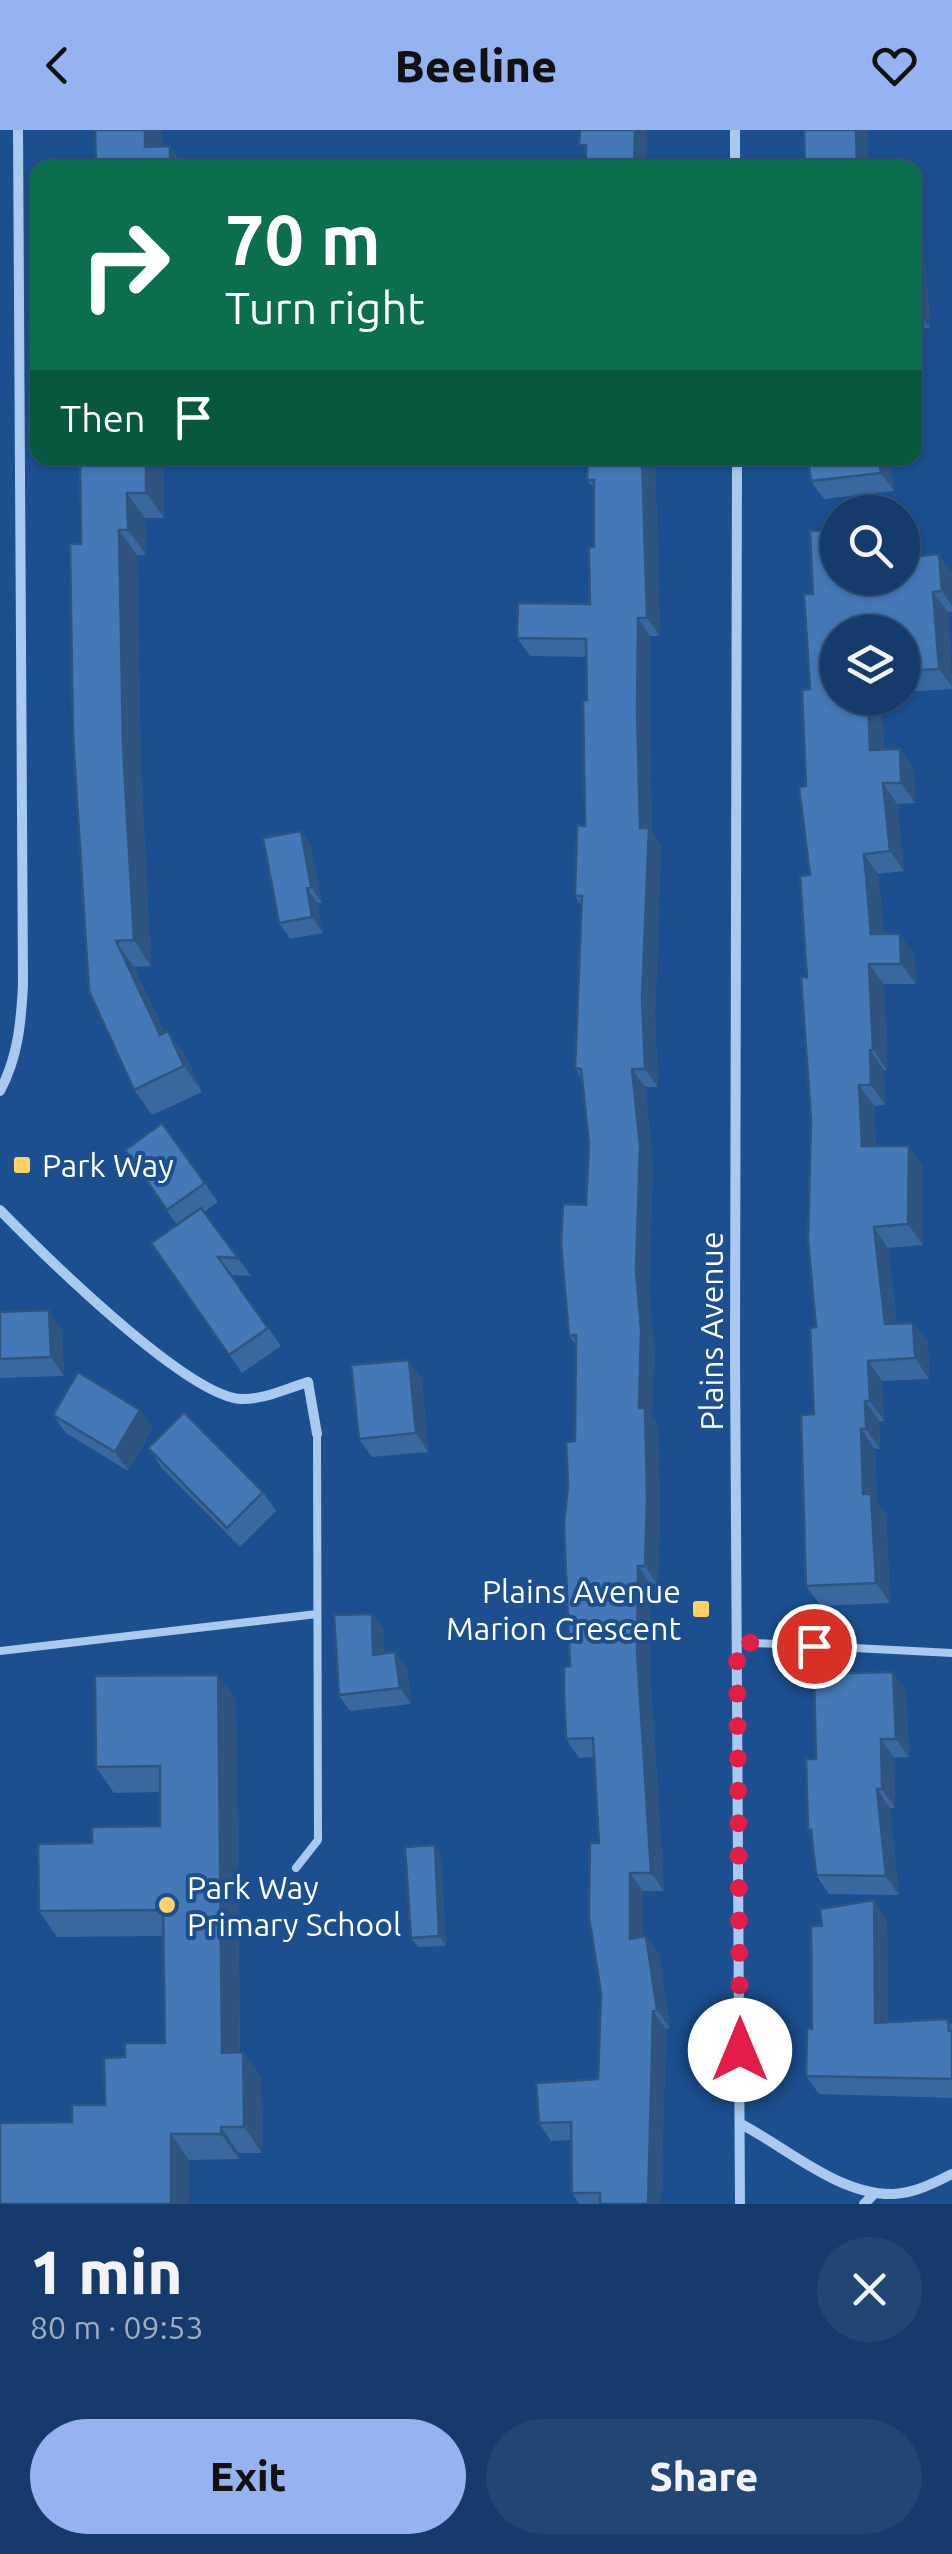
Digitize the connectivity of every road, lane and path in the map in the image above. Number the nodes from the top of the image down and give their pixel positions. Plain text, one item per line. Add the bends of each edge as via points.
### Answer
1 (18, 130) edge
2 (735, 130) edge
3 (735, 160) edge
4 (736, 465) edge
5 (0, 1091) edge
6 (0, 1210) edge
7 (317, 1434) joint
8 (317, 1614) junction
9 (737, 1642) junction
10 (0, 1651) edge
11 (952, 1653) edge
12 (296, 1868) dead end
13 (741, 2124) junction
14 (952, 2174) edge
15 (875, 2194) junction
16 (740, 2204) edge
17 (864, 2204) edge

1 - 5 street via 22,985 14,1058
2 - 3 street
4 - 9 street, Plains Avenue
6 - 7 street via 134,1334 220,1396 244,1399 308,1382
7 - 8 lane
8 - 10 lane
8 - 12 lane via 318,1840
9 - 11 lane
9 - 13 street, Plains Avenue
13 - 15 street
13 - 16 street, Plains Avenue
14 - 15 street via 907,2193
15 - 17 street

